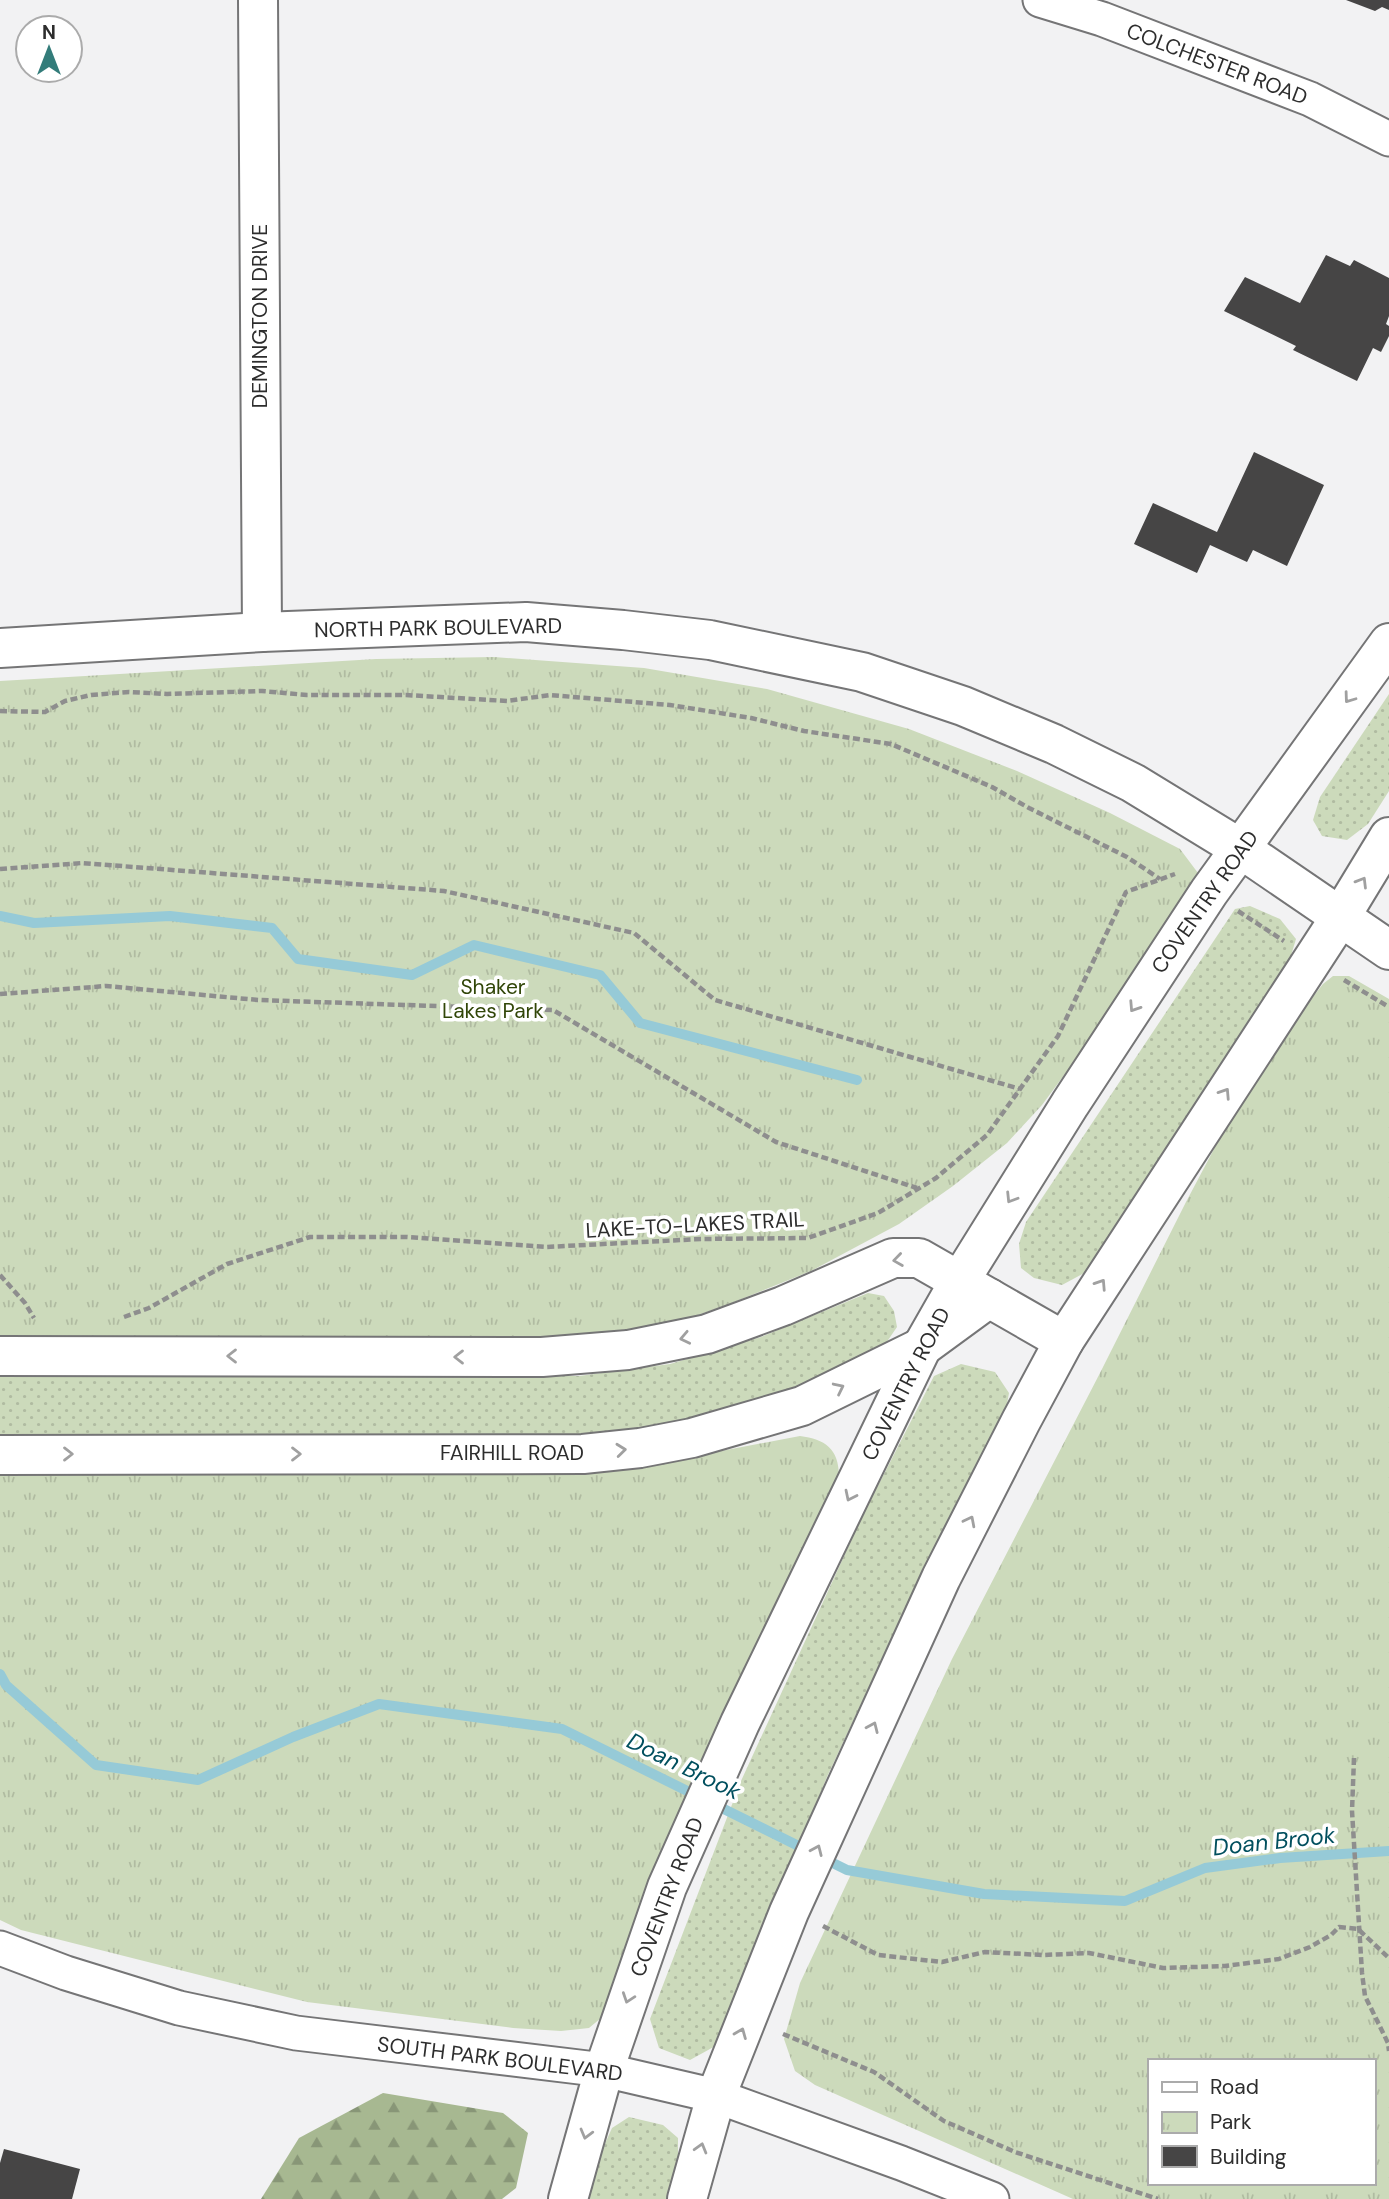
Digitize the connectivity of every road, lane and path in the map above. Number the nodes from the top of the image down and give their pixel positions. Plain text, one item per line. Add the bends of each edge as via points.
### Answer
1 (258, 0) edge
2 (1040, 0) edge
3 (1389, 139) edge
4 (262, 632) junction
5 (1389, 643) edge
6 (0, 648) edge
7 (0, 711) edge
8 (1389, 837) edge
9 (1241, 849) junction
10 (0, 869) edge
11 (1160, 879) junction
12 (1209, 892) junction
13 (1341, 916) junction
14 (1389, 950) edge
15 (1322, 966) junction
16 (0, 994) edge
17 (1389, 1007) edge
18 (1020, 1089) junction
19 (918, 1188) junction
20 (0, 1275) edge
21 (974, 1290) junction
22 (123, 1318) dead end
23 (37, 1323) dead end
24 (1064, 1341) junction
25 (922, 1347) junction
26 (0, 1356) edge
27 (0, 1455) edge
28 (1354, 1758) dead end
29 (806, 1919) junction
30 (1359, 1929) junction
31 (0, 1948) edge
32 (1389, 1958) edge
33 (783, 2034) dead end
34 (1389, 2051) edge
35 (604, 2070) junction
36 (716, 2096) junction
37 (568, 2199) edge
38 (687, 2199) edge
39 (992, 2199) edge
40 (1158, 2199) edge

1 - 4 street, DEMINGTON DRIVE
2 - 3 street, COLCHESTER ROAD via 1102,19 1310,99
4 - 6 street, NORTH PARK BOULEVARD
4 - 9 street, NORTH PARK BOULEVARD via 526,622 710,640 862,672 963,706 1054,744 1133,783
5 -> 9 street, COVENTRY ROAD
7 - 11 path via 45,712 65,701 129,692 262,691 507,701 550,695 670,705 891,744 992,787
13 -> 8 street
9 - 12 street, COVENTRY ROAD
9 - 13 street, NORTH PARK BOULEVARD
10 - 18 path via 82,863 444,891 634,933 715,1000
11 - 12 path, LAKE-TO-LAKES TRAIL via 1178,872
11 - 18 path, LAKE-TO-LAKES TRAIL via 1126,892 1058,1036
12 - 15 path, LAKE-TO-LAKES TRAIL
12 -> 21 street, COVENTRY ROAD via 1070,1104
13 - 14 street, NORTH PARK BOULEVARD
13 - 15 street
15 - 17 path, LAKE-TO-LAKES TRAIL
24 -> 15 street
16 - 19 path via 106,986 258,1000 553,1010 776,1142
18 - 19 path, LAKE-TO-LAKES TRAIL via 988,1135
19 - 22 path, LAKE-TO-LAKES TRAIL via 878,1213 808,1238 546,1247 407,1237 310,1237 227,1264
20 - 23 path
21 - 24 street
21 - 25 street, COVENTRY ROAD
21 -> 26 street via 919,1258 894,1258 707,1334 628,1350 541,1357
29 -> 24 street via 845,1789 941,1578
27 -> 25 street, FAIRHILL ROAD via 583,1454 640,1448 802,1406
25 -> 35 street, COVENTRY ROAD via 740,1723 667,1887
28 - 30 path via 1352,1811
29 - 30 path via 877,1955 942,1962 985,1952 1089,1953 1163,1968 1279,1959 1310,1947 1339,1927
36 -> 29 street
30 - 32 path
30 - 34 path via 1365,1996
31 - 35 street, SOUTH PARK BOULEVARD via 168,2004 296,2033
33 - 40 path via 874,2073 944,2121 1015,2152
35 - 36 street, SOUTH PARK BOULEVARD
35 -> 37 street, COVENTRY ROAD
38 -> 36 street
36 - 39 street, SOUTH PARK BOULEVARD

